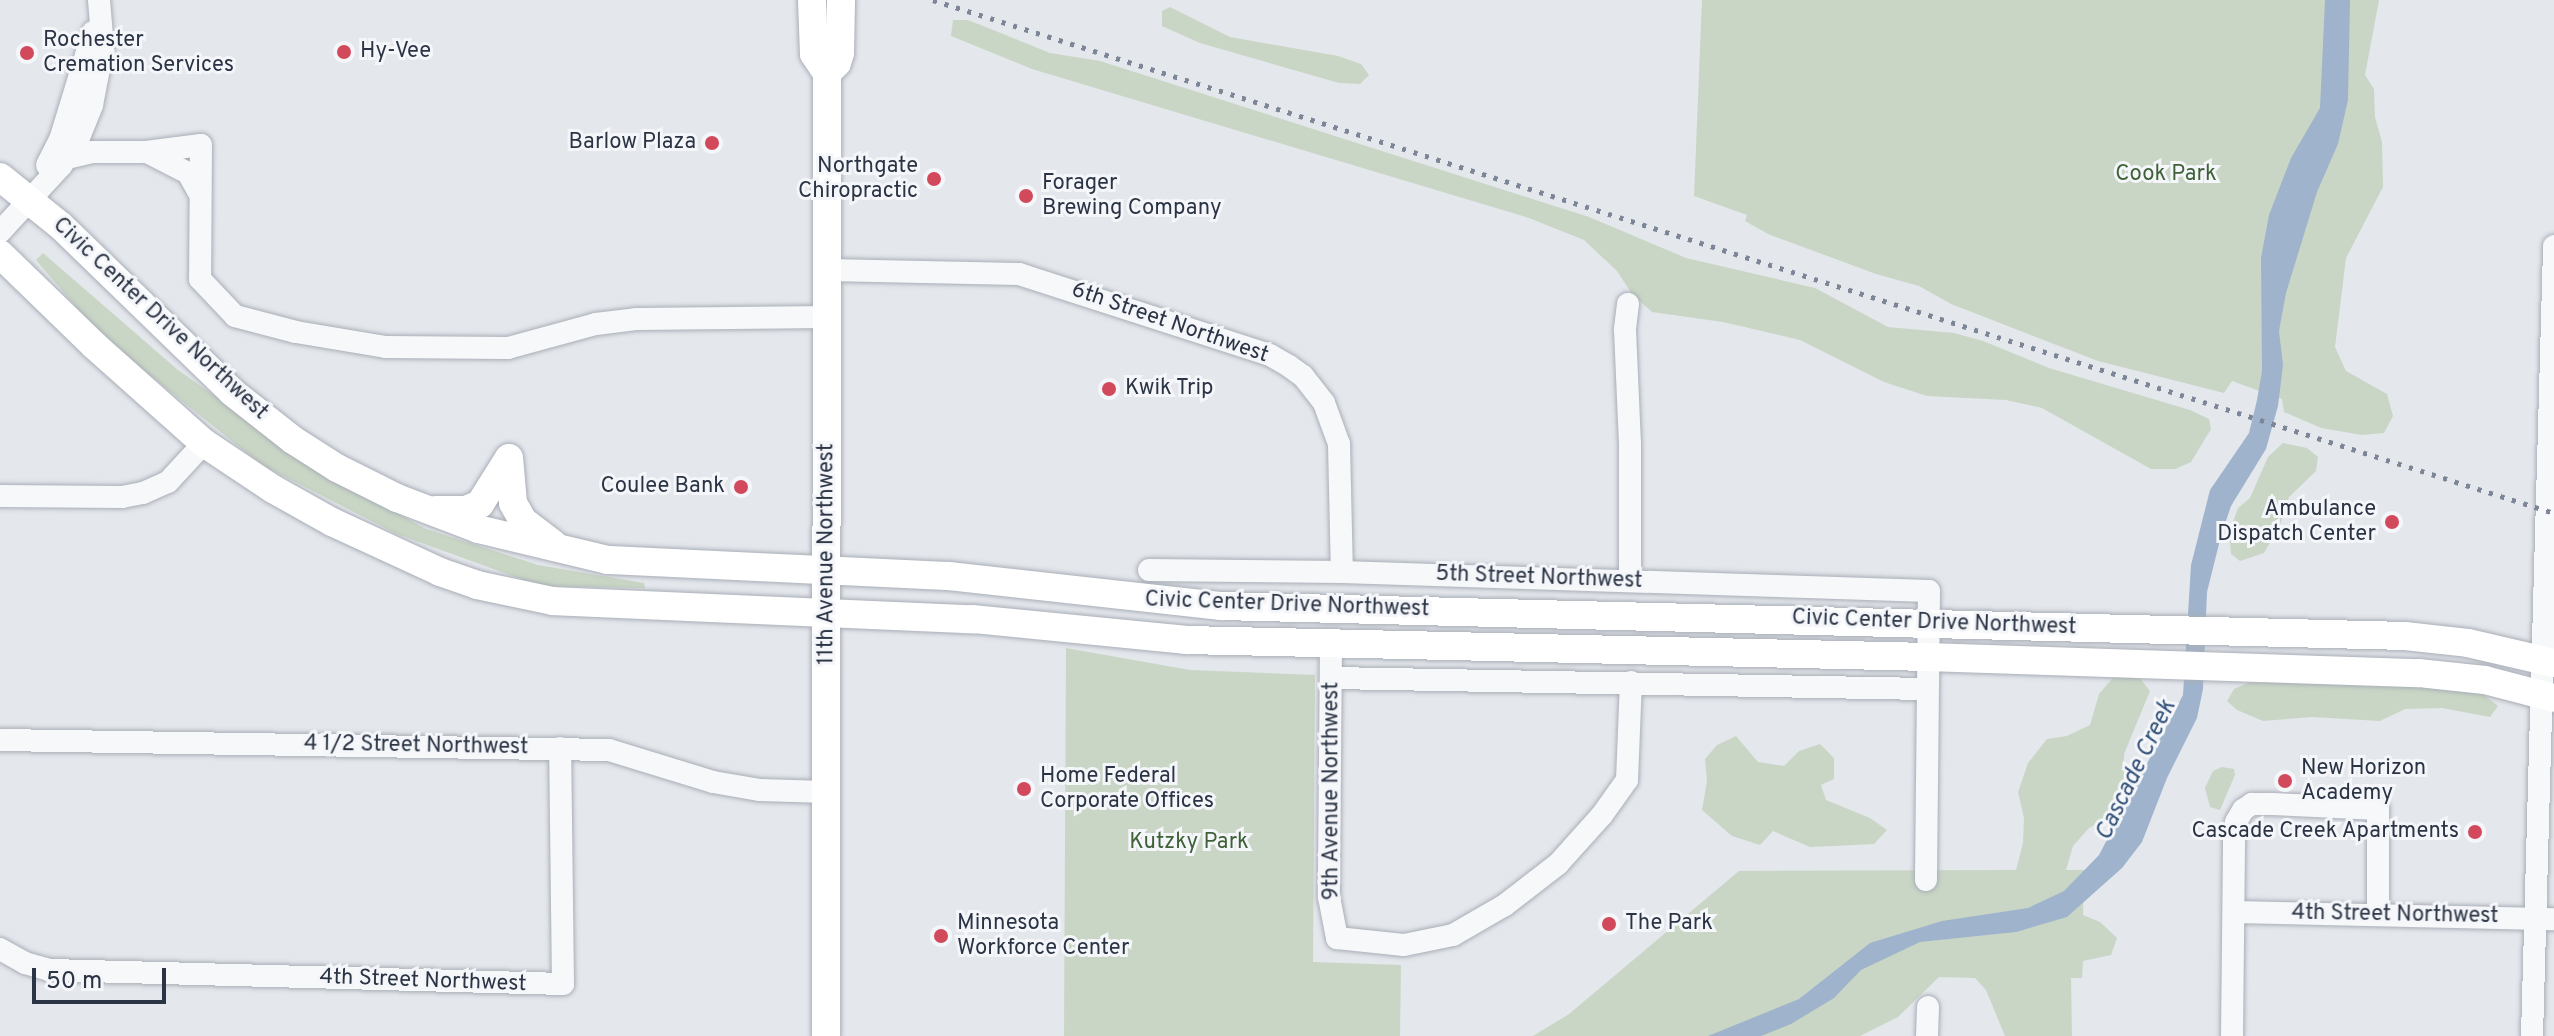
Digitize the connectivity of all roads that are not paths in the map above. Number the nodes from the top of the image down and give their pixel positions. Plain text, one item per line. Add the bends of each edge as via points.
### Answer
1 (812, 0) edge
2 (841, 0) edge
3 (99, 7) edge
4 (827, 73) junction
5 (146, 152) junction
6 (67, 158) junction
7 (0, 177) edge
8 (198, 191) junction
9 (29, 198) junction
10 (0, 232) edge
11 (2554, 246) edge
12 (0, 254) edge
13 (827, 270) junction
14 (1628, 304) dead end
15 (827, 317) junction
16 (204, 443) junction
17 (0, 496) edge
18 (430, 511) junction
19 (563, 551) junction
20 (827, 570) junction
21 (1149, 570) dead end
22 (1342, 572) junction
23 (1630, 580) junction
24 (828, 610) junction
25 (1928, 623) junction
26 (1331, 644) junction
27 (1927, 657) junction
28 (2547, 661) edge
29 (1332, 678) junction
30 (1631, 682) junction
31 (1927, 689) junction
32 (2547, 696) edge
33 (0, 740) edge
34 (560, 748) junction
35 (826, 792) junction
36 (1926, 880) dead end
37 (2235, 912) junction
38 (2378, 914) junction
39 (2544, 919) edge
40 (0, 949) edge
41 (1928, 1007) dead end
42 (826, 1036) edge
43 (1927, 1036) edge
44 (2232, 1036) edge
45 (2532, 1036) edge

1 - 4 main road, 11th Avenue Northwest via 814,54
2 - 4 main road, 11th Avenue Northwest via 840,53
3 - 6 street via 103,48 92,105
3 - 9 street via 60,140
4 - 13 main road, 11th Avenue Northwest
5 - 6 street via 92,152
5 - 8 street via 188,173
5 - 8 street via 201,145
6 - 9 street
7 - 9 main road, Civic Center Drive Northwest
8 - 15 street via 200,279 235,316 352,342 508,348 636,319
9 - 10 street
9 - 18 main road, Civic Center Drive Northwest via 232,392 293,440 366,483
11 - 28 street
12 - 16 main road, Civic Center Drive Northwest
13 - 15 main road, 11th Avenue Northwest
13 - 22 street, 6th Street Northwest via 1019,274 1226,340 1289,366 1324,403 1339,444
14 - 23 street
15 - 20 main road, 11th Avenue Northwest
16 - 17 street via 168,482 143,493
16 - 24 main road, Civic Center Drive Northwest via 332,522 477,585 595,604
18 - 19 main road, Civic Center Drive Northwest
18 - 19 main road via 466,510 480,504 509,458 513,503 523,521
19 - 20 main road, Civic Center Drive Northwest via 608,560
20 - 24 main road, 11th Avenue Northwest
20 - 25 main road, Civic Center Drive Northwest via 1012,581 1221,606
21 - 22 street, 5th Street Northwest
22 - 23 street, 5th Street Northwest
23 - 25 street, 5th Street Northwest via 1929,591
24 - 26 main road, Civic Center Drive Northwest via 1186,640
24 - 35 main road, 11th Avenue Northwest
25 - 27 street
25 - 28 main road, Civic Center Drive Northwest via 2427,638
26 - 27 main road, Civic Center Drive Northwest
26 - 29 street, 9th Avenue Northwest
27 - 31 street
27 - 32 main road, Civic Center Drive Northwest via 2457,676
28 - 32 street
29 - 30 street
29 - 30 street, 9th Avenue Northwest via 1329,897 1337,938 1404,945 1453,935 1505,905 1558,864 1602,815 1627,780
30 - 31 street
31 - 36 street
32 - 39 street
33 - 34 street, 4 1/2 Street Northwest
34 - 35 street, 4 1/2 Street Northwest via 609,750 713,782 760,790
34 - 40 street, 4th Street Northwest via 563,984 50,970
35 - 42 main road, 11th Avenue Northwest
37 - 38 street, 4th Street Northwest
37 - 38 street via 2236,822 2252,804 2273,804 2378,809
37 - 44 street
38 - 39 street, 4th Street Northwest
39 - 45 street
41 - 43 street

